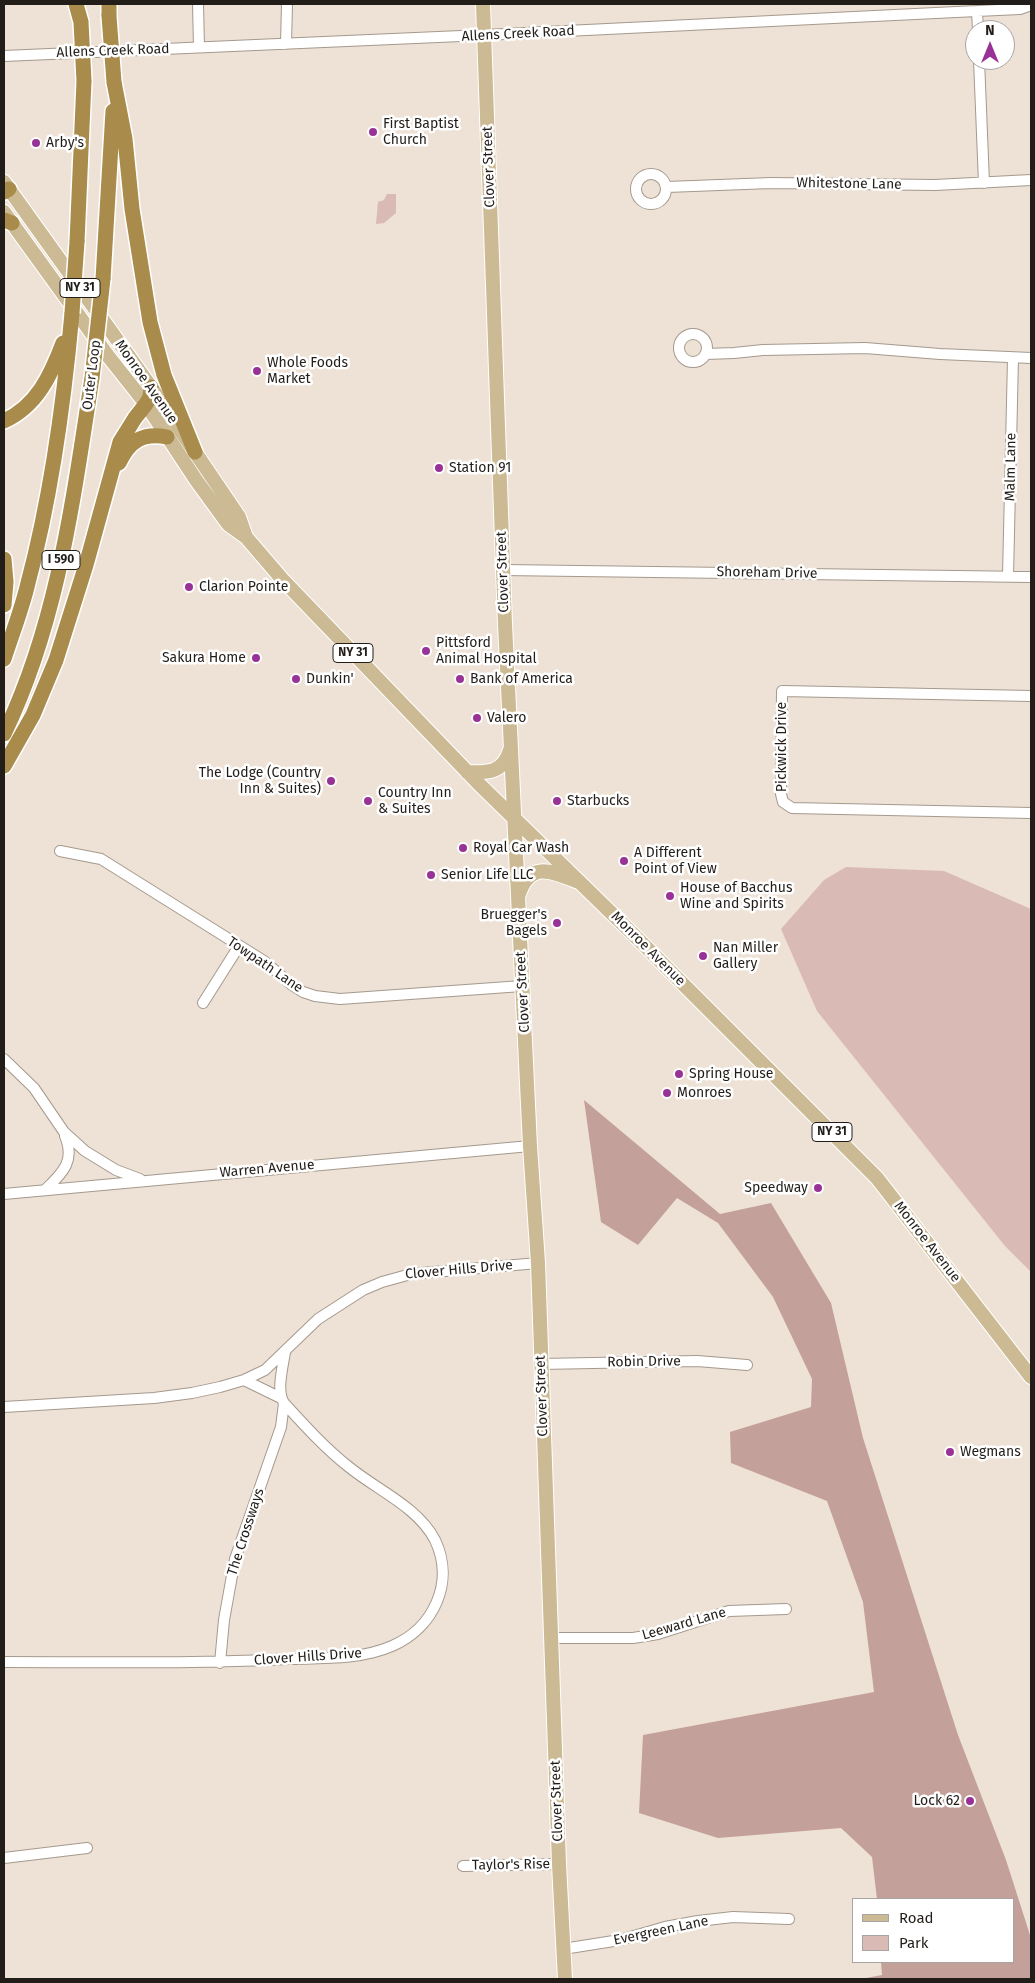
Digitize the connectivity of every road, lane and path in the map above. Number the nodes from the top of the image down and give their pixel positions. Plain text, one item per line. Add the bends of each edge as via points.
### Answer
1 (77, 4) edge
2 (198, 4) edge
3 (287, 4) edge
4 (483, 4) edge
5 (1031, 5) edge
6 (109, 10) edge
7 (977, 11) junction
8 (977, 20) edge
9 (484, 35) junction
10 (286, 44) junction
11 (199, 48) junction
12 (4, 56) edge
13 (979, 70) edge
14 (114, 82) junction
15 (1031, 180) edge
16 (984, 182) junction
17 (667, 187) dead end
18 (5, 188) edge
19 (6, 219) edge
20 (67, 343) junction
21 (706, 354) dead end
22 (1013, 358) junction
23 (1031, 358) edge
24 (151, 387) junction
25 (146, 404) junction
26 (4, 421) edge
27 (167, 437) junction
28 (195, 452) junction
29 (108, 487) junction
30 (246, 537) junction
31 (4, 559) edge
32 (502, 570) junction
33 (1008, 576) junction
34 (1031, 577) edge
35 (4, 605) edge
36 (4, 659) edge
37 (1031, 696) edge
38 (4, 734) edge
39 (510, 749) junction
40 (4, 766) edge
41 (467, 772) junction
42 (1031, 813) edge
43 (514, 818) junction
44 (60, 852) dead end
45 (581, 883) junction
46 (518, 897) junction
47 (239, 946) junction
48 (522, 986) junction
49 (203, 1003) dead end
50 (4, 1059) edge
51 (64, 1132) junction
52 (530, 1146) junction
53 (143, 1180) junction
54 (46, 1190) junction
55 (4, 1194) edge
56 (538, 1263) junction
57 (286, 1352) junction
58 (541, 1364) junction
59 (747, 1365) dead end
60 (1031, 1377) edge
61 (244, 1380) junction
62 (283, 1401) junction
63 (4, 1407) edge
64 (786, 1609) dead end
65 (551, 1638) junction
66 (4, 1662) edge
67 (220, 1663) junction
68 (87, 1848) dead end
69 (4, 1858) edge
70 (559, 1864) junction
71 (463, 1866) dead end
72 (789, 1919) dead end
73 (563, 1949) junction
74 (565, 1979) edge

1 - 20 highway, bridge via 84,81 77,242
2 - 11 street
3 - 10 street
4 - 9 main road, Clover Street
5 - 7 street, Allens Creek Road via 1020,9
6 - 14 highway, Outer Loop / I 590, bridge
7 - 8 street
7 - 9 street, Allens Creek Road
9 - 10 street, Allens Creek Road
9 - 32 main road, Clover Street
10 - 11 street, Allens Creek Road
11 - 12 street, Allens Creek Road
13 - 16 street
14 - 28 highway via 150,322 164,375
14 - 38 highway, Outer Loop / I 590, bridge via 103,279 71,516 51,606 20,700
15 - 16 street, Whitestone Lane
16 - 17 street, Whitestone Lane
18 - 24 main road, Monroe Avenue / NY 31
19 - 25 main road, Monroe Avenue / NY 31
20 - 26 highway via 41,390 29,404
20 - 36 highway, Outer Loop / I 590 via 43,516 28,584
21 - 22 street via 866,348
22 - 23 street
22 - 33 street, Malm Lane
24 - 25 highway
24 - 28 main road, Monroe Avenue / NY 31
25 - 27 main road, Monroe Avenue / NY 31
25 - 29 highway via 120,442
27 - 29 highway via 142,436 125,450
27 - 30 main road, Monroe Avenue / NY 31 via 228,524
28 - 30 main road, Monroe Avenue / NY 31 via 239,517
29 - 40 highway via 56,660 33,715
30 - 41 main road, Monroe Avenue / NY 31 via 294,592
31 - 35 highway
32 - 33 street, Shoreham Drive
32 - 39 main road, Clover Street
33 - 34 street, Shoreham Drive
37 - 42 street, Pickwick Drive via 782,691 781,794 783,802 792,808
39 - 41 main road via 508,758 496,770
39 - 43 main road, Clover Street
41 - 43 main road, Monroe Avenue / NY 31
43 - 45 main road, Monroe Avenue / NY 31
43 - 46 main road, Clover Street
44 - 47 street, Towpath Lane via 101,860
45 - 46 main road via 548,870 538,871 526,879
45 - 60 main road, Monroe Avenue / NY 31 via 877,1178
46 - 48 main road, Clover Street
47 - 48 street, Towpath Lane via 298,988 329,998
47 - 49 street
48 - 52 main road, Clover Street
50 - 51 street via 34,1088
51 - 53 street via 85,1151 116,1170
51 - 54 street via 71,1149 68,1160 60,1176
52 - 53 street, Warren Avenue
52 - 56 main road, Clover Street
53 - 54 street, Warren Avenue
54 - 55 street, Warren Avenue
56 - 57 street, Clover Hills Drive via 412,1274 382,1282 336,1306 310,1326
56 - 58 main road, Clover Street
57 - 61 street, Clover Hills Drive via 265,1370
57 - 62 street via 282,1371
58 - 59 street, Robin Drive via 697,1361
58 - 65 main road, Clover Street
61 - 62 street, Clover Hills Drive
61 - 63 street, Clover Hills Drive via 192,1393 154,1398
62 - 67 street, The Crossways via 281,1427 231,1576
62 - 67 street, Clover Hills Drive via 329,1450 404,1506 427,1528 440,1553 442,1586 435,1607 422,1625 386,1648 340,1657
64 - 65 street, Leeward Lane via 729,1611 658,1634 633,1638
65 - 70 main road, Clover Street
66 - 67 street, Clover Hills Drive
68 - 69 street
70 - 71 street, Taylor's Rise
70 - 73 main road, Clover Street
72 - 73 street, Evergreen Lane via 698,1921 620,1940
73 - 74 main road, Clover Street

